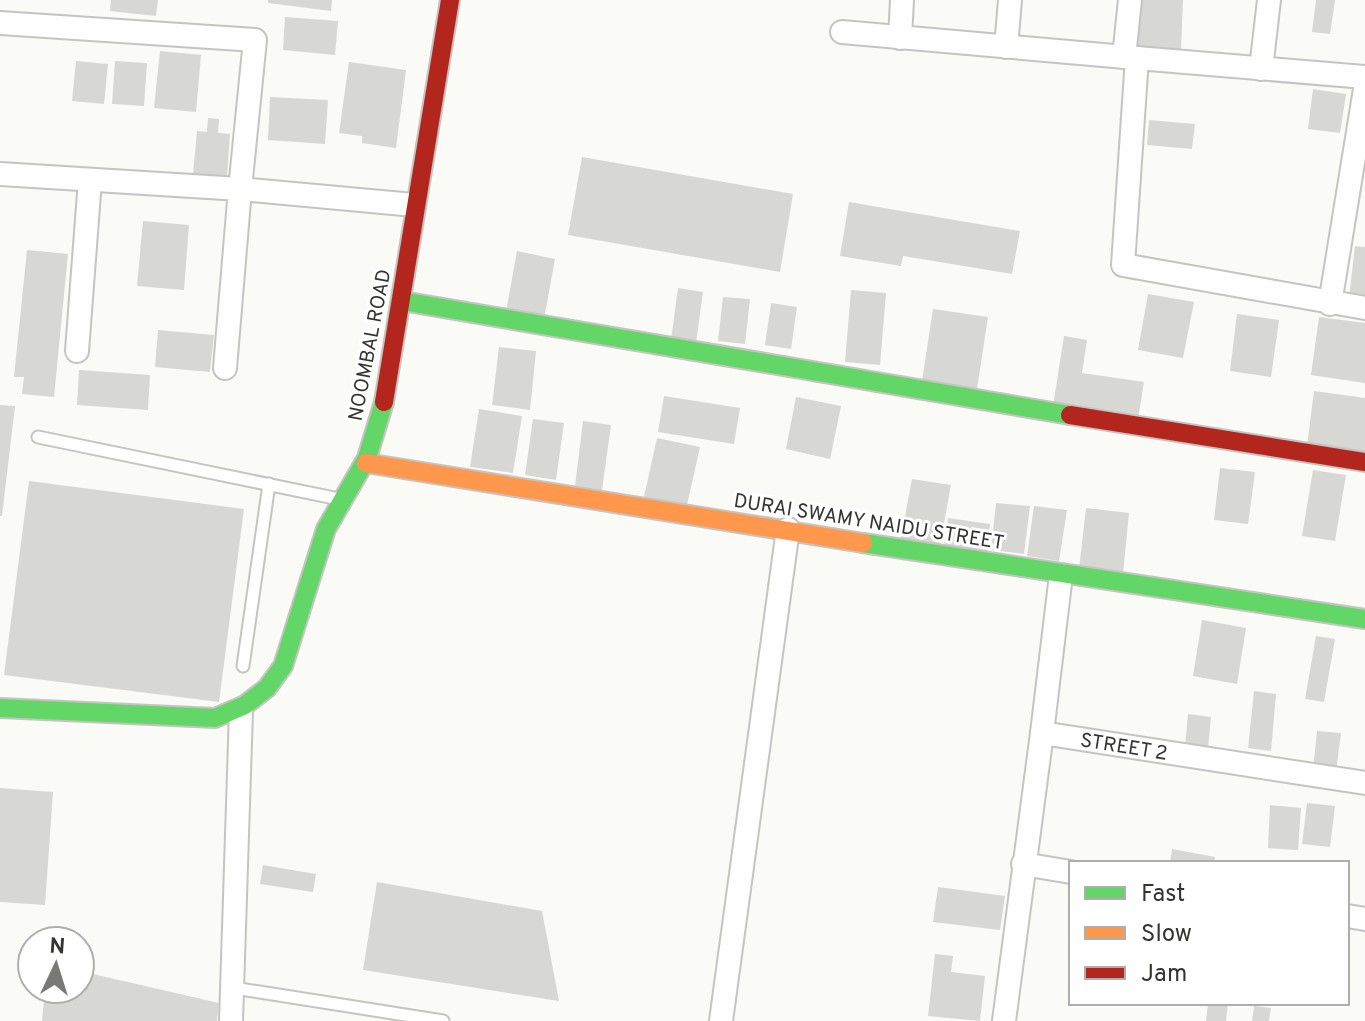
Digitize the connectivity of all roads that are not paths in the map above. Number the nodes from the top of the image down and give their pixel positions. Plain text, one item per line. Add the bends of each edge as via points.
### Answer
1 (450, 0) edge
2 (902, 0) edge
3 (1010, 0) edge
4 (1130, 0) edge
5 (1269, 0) edge
6 (0, 23) edge
7 (842, 32) dead end
8 (900, 38) junction
9 (1006, 47) junction
10 (1130, 57) junction
11 (1261, 69) junction
12 (1365, 77) edge
13 (1365, 89) edge
14 (0, 174) edge
15 (90, 180) junction
16 (240, 189) junction
17 (414, 205) junction
18 (402, 301) junction
19 (1330, 304) junction
20 (1365, 308) edge
21 (77, 351) dead end
22 (225, 368) dead end
23 (38, 437) dead end
24 (1365, 462) edge
25 (366, 463) junction
26 (269, 484) junction
27 (343, 500) junction
28 (788, 529) junction
29 (1061, 575) junction
30 (1365, 619) edge
31 (243, 666) dead end
32 (0, 708) edge
33 (241, 711) junction
34 (1042, 733) junction
35 (1365, 783) edge
36 (1023, 864) junction
37 (1069, 872) edge
38 (234, 988) junction
39 (231, 1021) edge
40 (443, 1021) edge
41 (721, 1021) edge
42 (1004, 1021) edge

1 - 17 street, NOOMBAL ROAD
2 - 8 street
3 - 9 street
4 - 10 street
5 - 11 street
6 - 16 street via 255,40
7 - 8 street
8 - 9 street
9 - 10 street
10 - 11 street
10 - 19 street via 1123,265
11 - 12 street
13 - 19 street
14 - 15 street
15 - 16 street
15 - 21 street
16 - 17 street
16 - 22 street
17 - 18 street, NOOMBAL ROAD
18 - 24 street
18 - 25 street, NOOMBAL ROAD via 383,407
19 - 20 street
23 - 26 lane
25 - 27 street, NOOMBAL ROAD
25 - 28 street, DURAI SWAMY NAIDU STREET
26 - 27 lane
26 - 31 lane
27 - 33 street, NOOMBAL ROAD via 326,529 289,657 272,685
28 - 29 street, DURAI SWAMY NAIDU STREET
28 - 41 street
29 - 30 street, DURAI SWAMY NAIDU STREET
29 - 34 street
32 - 33 street via 215,718
33 - 38 street
34 - 35 street, STREET 2
34 - 36 street
36 - 37 street
36 - 42 street
38 - 39 street
38 - 40 lane

